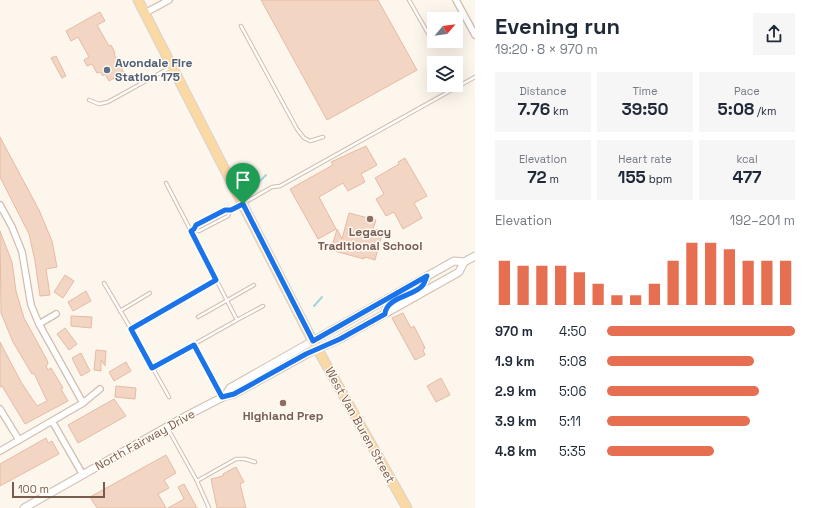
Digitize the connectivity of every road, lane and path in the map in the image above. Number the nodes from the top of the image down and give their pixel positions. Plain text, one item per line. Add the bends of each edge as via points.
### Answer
1 (138, 0) edge
2 (169, 0) edge
3 (409, 0) edge
4 (456, 0) edge
5 (145, 13) junction
6 (241, 26) dead end
7 (427, 32) edge
8 (475, 35) edge
9 (172, 66) junction
10 (475, 77) edge
11 (89, 100) dead end
12 (323, 137) dead end
13 (166, 183) dead end
14 (243, 204) junction
15 (1, 208) edge
16 (231, 210) junction
17 (194, 229) junction
18 (191, 231) junction
19 (475, 256) edge
20 (464, 262) junction
21 (427, 276) junction
22 (216, 280) junction
23 (104, 283) dead end
24 (254, 285) dead end
25 (150, 294) dead end
26 (226, 300) junction
27 (263, 306) dead end
28 (120, 311) junction
29 (56, 314) dead end
30 (385, 314) junction
31 (198, 317) dead end
32 (237, 320) junction
33 (39, 324) junction
34 (131, 329) junction
35 (194, 345) junction
36 (315, 345) junction
37 (152, 368) junction
38 (100, 389) dead end
39 (223, 396) junction
40 (169, 397) dead end
41 (83, 403) junction
42 (0, 408) edge
43 (52, 421) junction
44 (167, 427) junction
45 (19, 440) junction
46 (0, 451) edge
47 (255, 462) dead end
48 (83, 475) junction
49 (197, 481) junction
50 (24, 508) edge
51 (209, 508) edge
52 (407, 508) edge

1 - 5 main road, West Van Buren Street
2 - 5 street
3 - 7 lane
4 - 8 street
5 - 9 main road, West Van Buren Street
6 - 12 lane via 297,130 310,141
9 - 11 lane via 108,102 99,104
9 - 14 main road, West Van Buren Street
10 - 14 lane
13 - 18 lane
14 - 16 lane
14 - 36 main road, West Van Buren Street
15 - 33 street via 22,252 31,305
16 - 17 lane via 225,210 196,225
16 - 17 lane via 228,216 205,228 199,231
17 - 18 lane
18 - 22 lane
19 - 20 street, North Fairway Drive
20 - 21 street, North Fairway Drive via 454,261
20 - 30 street, North Fairway Drive via 459,272
21 - 30 street via 423,285 390,304
21 - 36 street, North Fairway Drive
22 - 26 lane
22 - 34 lane
23 - 28 lane
24 - 26 lane
25 - 28 lane
26 - 31 lane
26 - 32 lane
27 - 32 lane
28 - 34 lane
29 - 33 street
30 - 36 street, North Fairway Drive via 340,339
32 - 35 lane
33 - 41 street
34 - 37 lane
35 - 37 lane
35 - 39 lane
36 - 39 street, North Fairway Drive via 230,388
36 - 52 main road, West Van Buren Street
37 - 40 lane
38 - 41 street
39 - 44 street, North Fairway Drive
41 - 43 street
42 - 45 street
43 - 45 street
43 - 48 street
44 - 48 street, North Fairway Drive
44 - 49 lane
45 - 46 street
47 - 49 lane via 245,458 236,459
48 - 50 street, North Fairway Drive
49 - 51 lane

